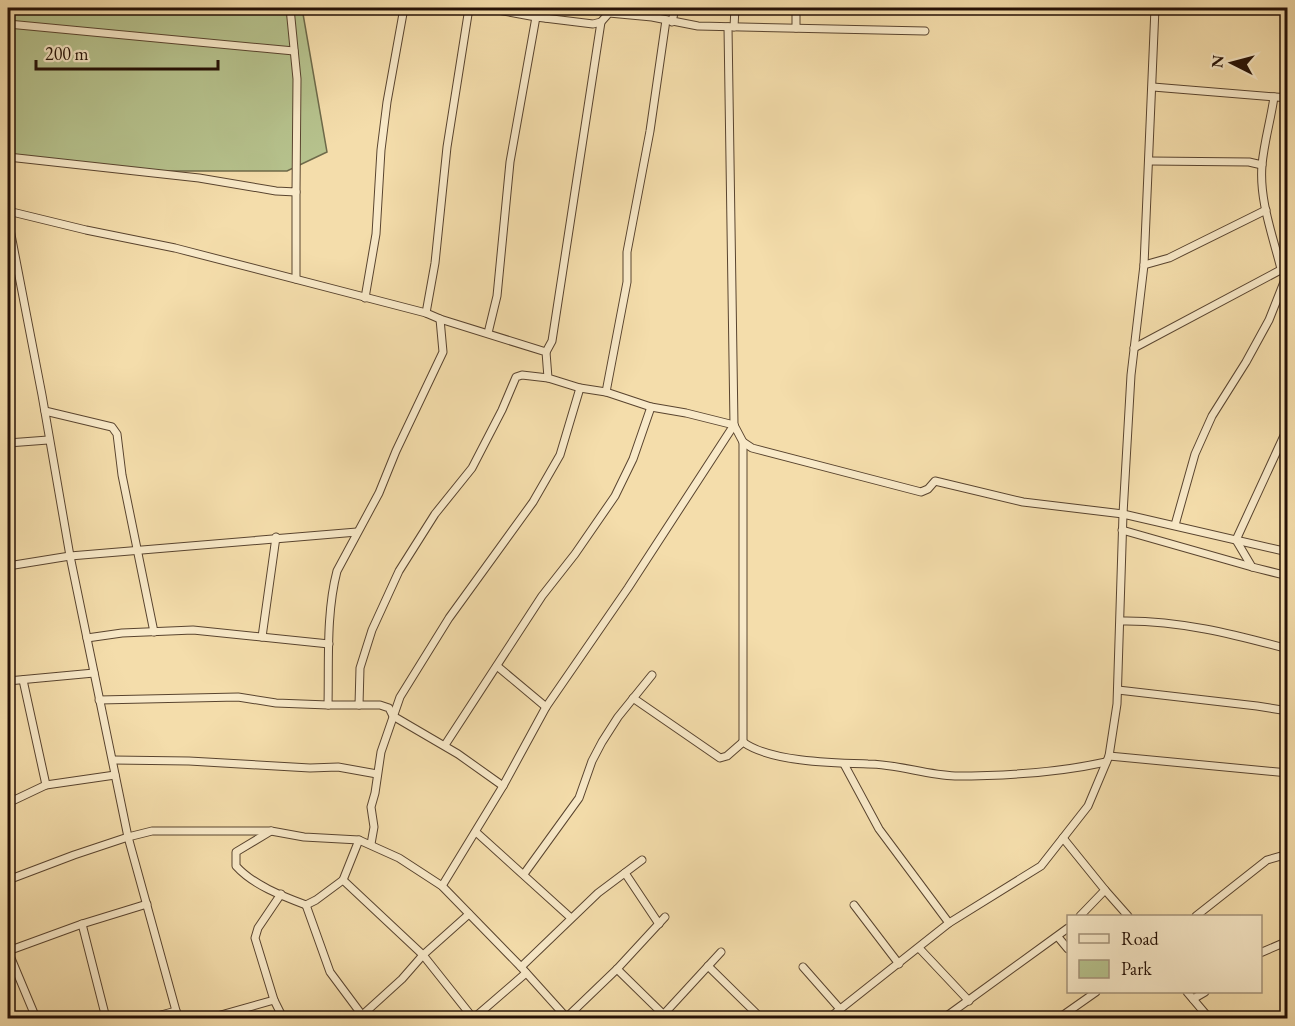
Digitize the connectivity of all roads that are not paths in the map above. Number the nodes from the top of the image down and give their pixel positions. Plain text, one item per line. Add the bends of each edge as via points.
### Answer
1 (290, 8) edge
2 (404, 8) edge
3 (469, 8) edge
4 (487, 8) edge
5 (548, 8) edge
6 (675, 8) edge
7 (735, 8) edge
8 (796, 8) edge
9 (1155, 8) edge
10 (610, 10) edge
11 (536, 17) junction
12 (546, 18) junction
13 (669, 21) junction
14 (601, 22) junction
15 (8, 24) edge
16 (731, 27) junction
17 (796, 28) junction
18 (926, 31) dead end
19 (294, 51) junction
20 (1153, 87) junction
21 (1274, 97) junction
22 (1287, 98) edge
23 (8, 158) edge
24 (1150, 161) junction
25 (1262, 165) junction
26 (296, 192) junction
27 (1266, 210) junction
28 (8, 211) edge
29 (8, 219) edge
30 (9, 237) edge
31 (1144, 265) junction
32 (1285, 269) edge
33 (296, 279) junction
34 (365, 298) junction
35 (426, 313) junction
36 (440, 319) junction
37 (488, 333) junction
38 (1134, 348) junction
39 (546, 352) junction
40 (548, 378) junction
41 (579, 388) junction
42 (606, 392) junction
43 (651, 407) junction
44 (45, 411) junction
45 (734, 425) junction
46 (1287, 428) edge
47 (48, 440) junction
48 (743, 442) junction
49 (8, 443) edge
50 (1123, 514) junction
51 (1175, 525) junction
52 (1122, 530) junction
53 (357, 532) junction
54 (276, 537) junction
55 (1236, 540) junction
56 (138, 550) junction
57 (1287, 552) edge
58 (70, 556) junction
59 (8, 566) edge
60 (1252, 567) junction
61 (1287, 576) edge
62 (1121, 621) junction
63 (154, 632) junction
64 (262, 637) junction
65 (87, 638) junction
66 (329, 644) junction
67 (1287, 649) edge
68 (497, 666) junction
69 (94, 673) junction
70 (652, 675) dead end
71 (23, 680) junction
72 (8, 681) edge
73 (1118, 690) junction
74 (633, 698) junction
75 (99, 700) junction
76 (328, 705) junction
77 (359, 705) junction
78 (546, 707) junction
79 (1287, 711) edge
80 (393, 716) junction
81 (743, 742) junction
82 (445, 745) junction
83 (1107, 759) junction
84 (113, 760) junction
85 (844, 764) junction
86 (1287, 773) edge
87 (377, 774) junction
88 (115, 775) junction
89 (46, 785) junction
90 (503, 786) junction
91 (8, 802) edge
92 (271, 831) junction
93 (476, 832) junction
94 (128, 837) junction
95 (1063, 838) junction
96 (359, 840) junction
97 (371, 844) junction
98 (1287, 854) edge
99 (642, 860) dead end
100 (625, 873) junction
101 (524, 874) junction
102 (343, 879) junction
103 (8, 880) edge
104 (442, 886) junction
105 (1105, 890) junction
106 (281, 894) junction
107 (147, 904) junction
108 (306, 905) junction
109 (854, 905) dead end
110 (470, 914) junction
111 (1081, 915) edge
112 (1127, 915) edge
113 (1197, 915) edge
114 (665, 917) dead end
115 (571, 918) junction
116 (950, 923) junction
117 (82, 924) junction
118 (658, 924) junction
119 (1067, 929) edge
120 (1058, 937) junction
121 (1287, 941) edge
122 (919, 948) junction
123 (1067, 948) edge
124 (8, 951) edge
125 (721, 952) dead end
126 (1262, 952) edge
127 (423, 955) junction
128 (899, 964) junction
129 (708, 966) junction
130 (803, 967) dead end
131 (617, 969) junction
132 (524, 970) junction
133 (1094, 993) edge
134 (1188, 993) edge
135 (1202, 993) edge
136 (1193, 999) junction
137 (274, 1000) junction
138 (969, 1001) junction
139 (840, 1009) junction
140 (177, 1015) edge
141 (361, 1017) edge
142 (665, 1017) edge
143 (36, 1018) edge
144 (106, 1018) edge
145 (150, 1018) edge
146 (210, 1018) edge
147 (283, 1018) edge
148 (473, 1018) edge
149 (567, 1018) edge
150 (761, 1018) edge
151 (829, 1018) edge
152 (944, 1018) edge
153 (1059, 1018) edge
154 (1209, 1018) edge

1 - 19 street
2 - 34 street via 387,102 376,234
3 - 35 street
4 - 11 street
5 - 12 street
6 - 13 street
7 - 16 street
8 - 17 street
9 - 20 street
10 - 13 street
10 - 14 street
11 - 12 street
11 - 37 street via 510,162 496,296
12 - 14 street
13 - 16 street
13 - 42 street
14 - 39 street via 552,341
15 - 19 street
16 - 17 street
16 - 45 street
17 - 18 street
19 - 26 street
20 - 21 street
20 - 24 street
21 - 22 street
21 - 25 street
23 - 26 street
24 - 25 street
24 - 31 street
25 - 27 street
26 - 33 street
27 - 31 street via 1169,258
27 - 32 street
28 - 33 street
29 - 30 street
30 - 44 street
31 - 38 street
32 - 38 street
32 - 51 street via 1269,320 1194,454
33 - 34 street
34 - 35 street
35 - 36 street
36 - 37 street
36 - 53 street via 443,352 379,493
37 - 39 street
38 - 50 street
39 - 40 street
40 - 41 street
40 - 77 street via 516,377 472,468 435,514 399,571 372,630 360,668
41 - 42 street
41 - 80 street via 560,455 533,501 449,618 400,697
42 - 43 street
43 - 45 street
43 - 68 street via 615,496
44 - 47 street
44 - 56 street via 112,427 117,434
45 - 48 street
45 - 78 street
46 - 55 street
47 - 49 street
47 - 58 street
48 - 50 street via 752,448 921,492 935,481 1023,501
48 - 81 street
50 - 51 street
50 - 52 street
51 - 55 street
52 - 60 street
52 - 62 street
53 - 54 street
53 - 66 street via 334,582
54 - 56 street
54 - 64 street
55 - 57 street
55 - 60 street
56 - 58 street
56 - 63 street
58 - 59 street
58 - 65 street
60 - 61 street
62 - 67 street via 1196,626
62 - 73 street
63 - 64 street via 193,630
63 - 65 street
64 - 66 street
65 - 69 street
66 - 76 street
68 - 78 street
68 - 82 street
69 - 71 street
69 - 75 street
70 - 74 street
71 - 72 street
71 - 89 street
73 - 79 street
73 - 83 street
74 - 81 street via 720,758
74 - 101 street via 602,742 579,798
75 - 76 street via 238,697
75 - 84 street
76 - 77 street
77 - 80 street via 380,705 389,708
78 - 90 street
80 - 82 street
80 - 87 street
81 - 85 street via 753,750
82 - 90 street
83 - 85 street via 1066,771 1026,775 954,776
83 - 86 street
83 - 95 street via 1088,806
84 - 87 street via 338,767
84 - 88 street
85 - 116 street via 879,829
87 - 97 street via 371,807
88 - 89 street
88 - 94 street
89 - 91 street
90 - 93 street
92 - 94 street via 152,831
92 - 96 street
92 - 106 street via 236,852 236,866
93 - 101 street
93 - 104 street
94 - 103 street
94 - 107 street
95 - 105 street
95 - 116 street via 1041,866
96 - 97 street
96 - 102 street
97 - 104 street
98 - 113 street via 1267,860
99 - 100 street
100 - 115 street
100 - 118 street
101 - 115 street
102 - 108 street
102 - 127 street
104 - 110 street
105 - 111 street
105 - 112 street
106 - 108 street
106 - 137 street via 255,938
107 - 117 street
107 - 140 street
108 - 141 street via 330,972
109 - 128 street
110 - 127 street
110 - 132 street
114 - 118 street
115 - 132 street
116 - 122 street
117 - 124 street
117 - 144 street
118 - 131 street
119 - 120 street
120 - 123 street
120 - 138 street
121 - 126 street
122 - 128 street
122 - 138 street
124 - 143 street
125 - 129 street
127 - 141 street
127 - 148 street
128 - 139 street
129 - 142 street
129 - 150 street
130 - 139 street
131 - 142 street
131 - 149 street
132 - 148 street
132 - 149 street
133 - 153 street
134 - 136 street
135 - 136 street
136 - 154 street
137 - 146 street
137 - 147 street
138 - 152 street
139 - 151 street
140 - 145 street

